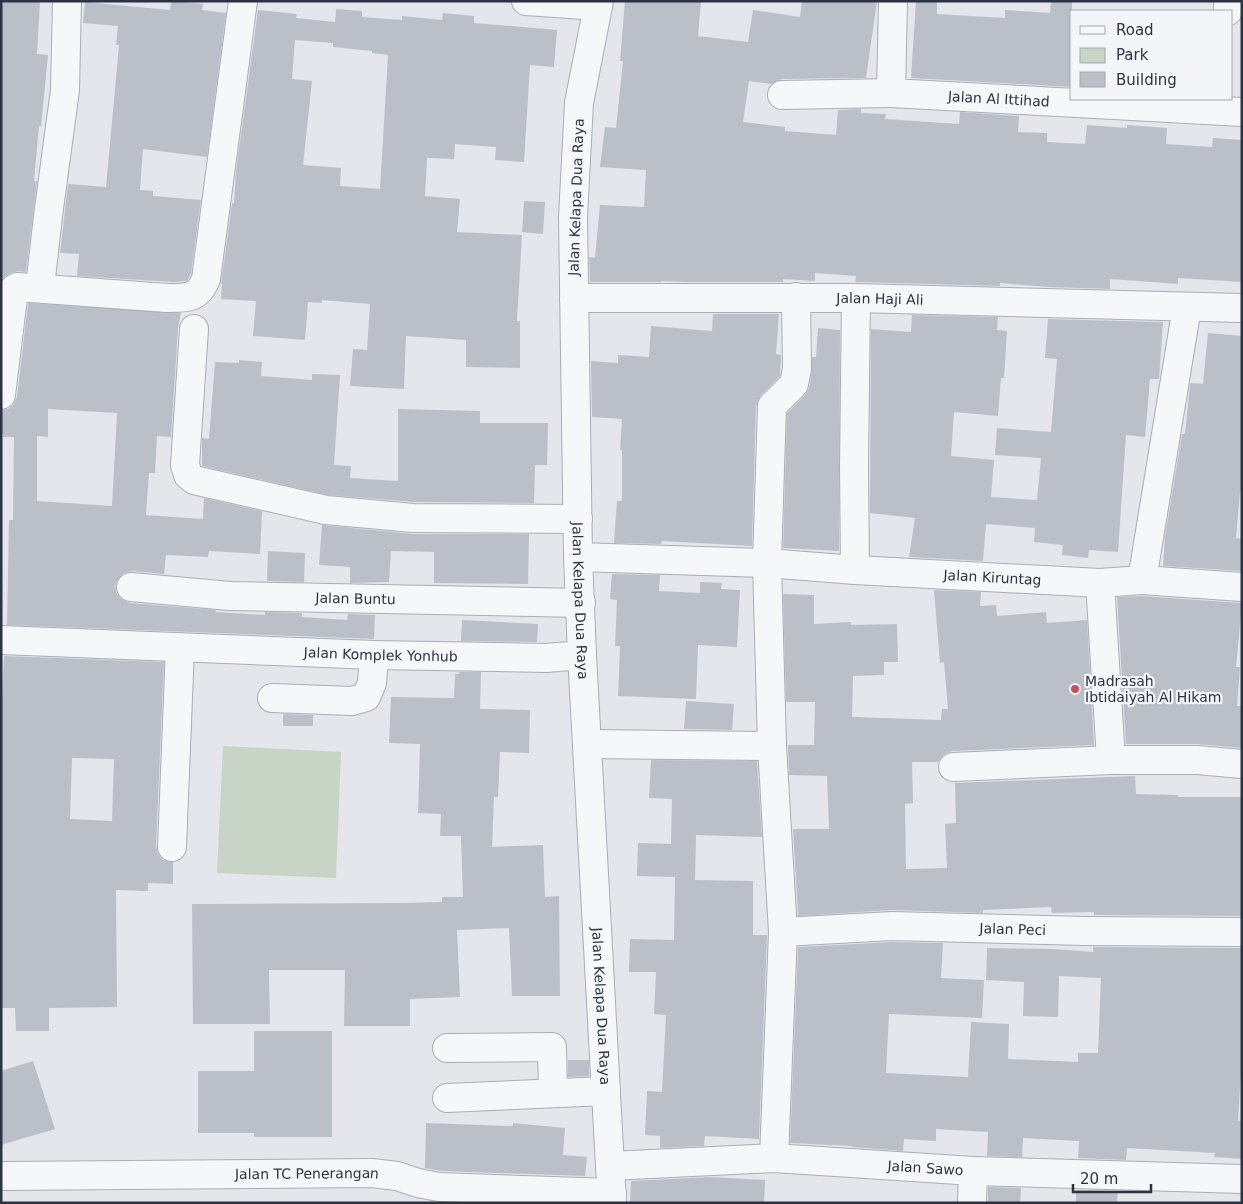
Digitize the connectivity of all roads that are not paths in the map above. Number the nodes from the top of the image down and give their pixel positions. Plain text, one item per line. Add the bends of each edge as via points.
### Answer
1 (67, 1) edge
2 (243, 1) edge
3 (526, 1) edge
4 (893, 1) edge
5 (599, 4) edge
6 (891, 93) junction
7 (782, 95) dead end
8 (1233, 107) edge
9 (40, 288) junction
10 (796, 297) junction
11 (574, 298) junction
12 (856, 298) junction
13 (1187, 307) junction
14 (1242, 308) edge
15 (194, 329) dead end
16 (1, 395) edge
17 (578, 519) junction
18 (578, 557) junction
19 (767, 563) junction
20 (855, 570) junction
21 (1142, 580) junction
22 (1100, 583) junction
23 (1242, 586) edge
24 (131, 587) dead end
25 (580, 603) junction
26 (1, 640) edge
27 (180, 648) junction
28 (374, 655) junction
29 (582, 655) junction
30 (272, 698) dead end
31 (587, 744) junction
32 (772, 746) junction
33 (1111, 760) junction
34 (1242, 764) edge
35 (953, 767) dead end
36 (172, 847) dead end
37 (783, 932) junction
38 (1242, 932) edge
39 (447, 1048) dead end
40 (606, 1092) junction
41 (553, 1093) junction
42 (447, 1098) dead end
43 (774, 1158) junction
44 (610, 1166) junction
45 (974, 1170) junction
46 (1, 1176) edge
47 (1242, 1179) edge
48 (612, 1198) edge
49 (972, 1203) edge

1 - 9 street via 65,90
2 - 9 street via 206,279 202,288 195,295 167,298
3 - 5 street
4 - 6 street
5 - 11 street, Jalan Kelapa Dua Raya via 579,104 572,217
6 - 7 street, Jalan Al Ittihad
6 - 8 street, Jalan Al Ittihad
9 - 16 street via 14,289
10 - 11 street, Jalan Haji Ali
10 - 12 street, Jalan Haji Ali
10 - 19 street via 797,369 794,384 772,406
11 - 17 street, Jalan Kelapa Dua Raya
12 - 13 street, Jalan Haji Ali
12 - 20 street
13 - 14 street, Jalan Haji Ali
13 - 21 street
15 - 17 street via 185,465 188,475 194,480 326,510 403,518
17 - 18 street, Jalan Kelapa Dua Raya
18 - 19 street, Jalan Kiruntag
18 - 25 street, Jalan Kelapa Dua Raya
19 - 20 street, Jalan Kiruntag
19 - 32 street
20 - 22 street, Jalan Kiruntag
21 - 22 street
21 - 23 street
22 - 33 street
24 - 25 street, Jalan Buntu via 230,596
25 - 29 street, Jalan Kelapa Dua Raya
26 - 27 street, Jalan Komplek Yonhub
27 - 28 street, Jalan Komplek Yonhub
27 - 36 street
28 - 29 street, Jalan Komplek Yonhub via 546,658
28 - 30 street via 372,683 366,697 352,702
29 - 31 street, Jalan Kelapa Dua Raya
31 - 32 street
31 - 40 street, Jalan Kelapa Dua Raya
32 - 37 street
33 - 34 street via 1197,760
33 - 35 street
37 - 38 street, Jalan Peci via 892,926
37 - 43 street
39 - 41 street via 552,1047
40 - 41 street
40 - 44 street, Jalan Kelapa Dua Raya
41 - 42 street
43 - 44 street, Jalan Sawo
43 - 45 street, Jalan Sawo
44 - 48 street, Jalan Kelapa Dua Raya
45 - 47 street, Jalan Sawo
45 - 49 street
46 - 48 street, Jalan TC Penerangan via 372,1173 439,1187

